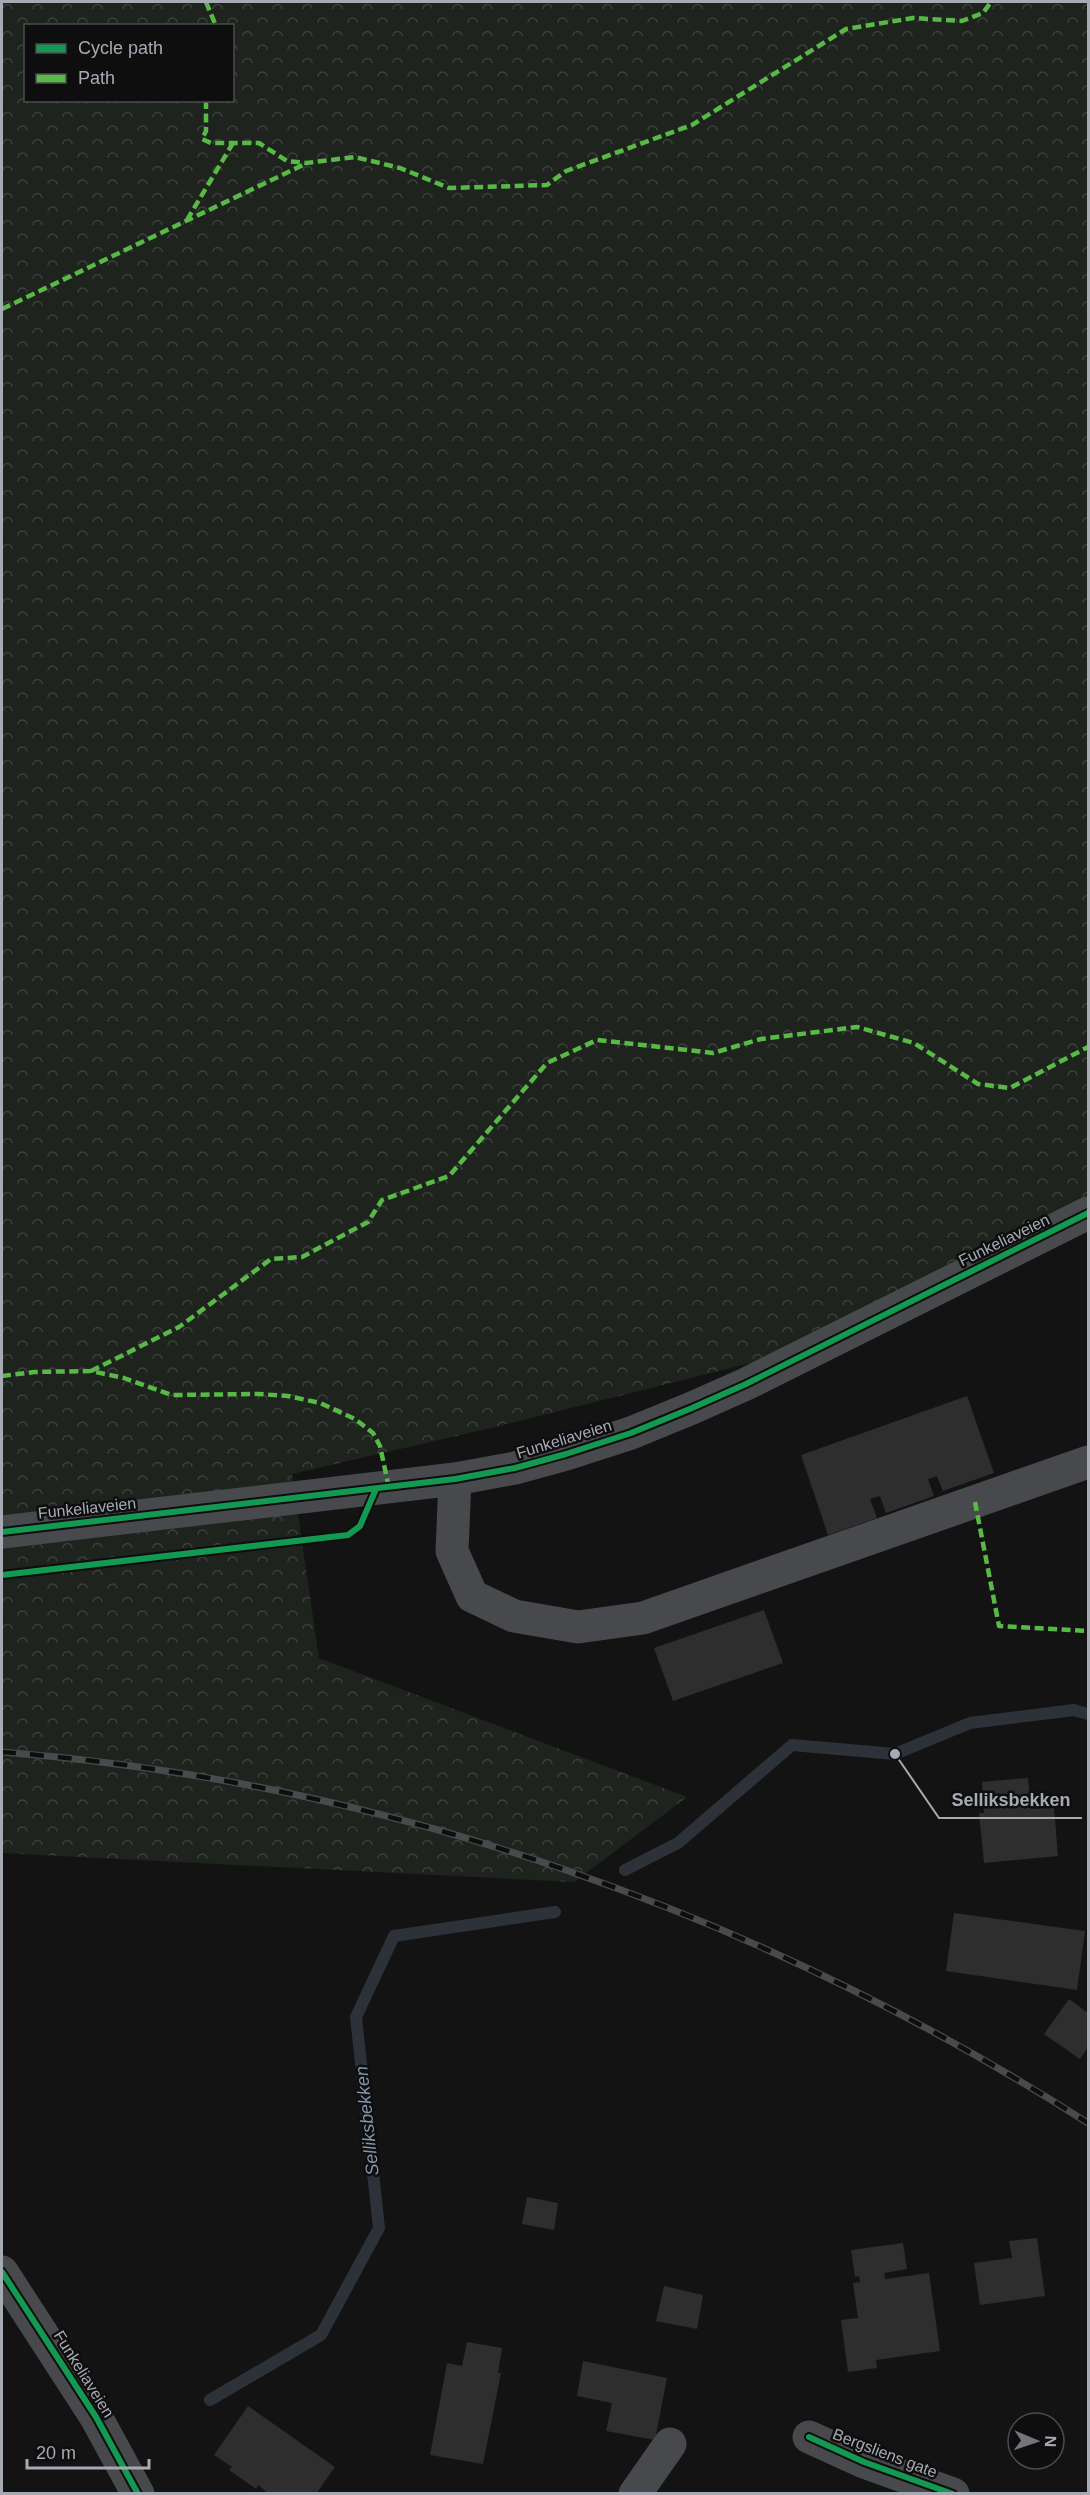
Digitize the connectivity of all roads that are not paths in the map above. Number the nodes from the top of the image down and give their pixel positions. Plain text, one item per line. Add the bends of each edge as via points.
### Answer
1 (1089, 1213) edge
2 (1089, 1462) edge
3 (455, 1479) junction
4 (2, 1532) edge
5 (2, 2272) edge
6 (809, 2437) dead end
7 (670, 2444) dead end
8 (138, 2493) edge
9 (635, 2493) edge
10 (953, 2493) edge

1 - 3 street, Funkeliaveien via 692,1408 566,1454
2 - 3 street via 643,1618 578,1627 513,1616 472,1596 452,1551
3 - 4 street, Funkeliaveien
5 - 8 street, Funkeliaveien via 96,2417
6 - 10 street, Bergsliens gate via 864,2463
7 - 9 street

